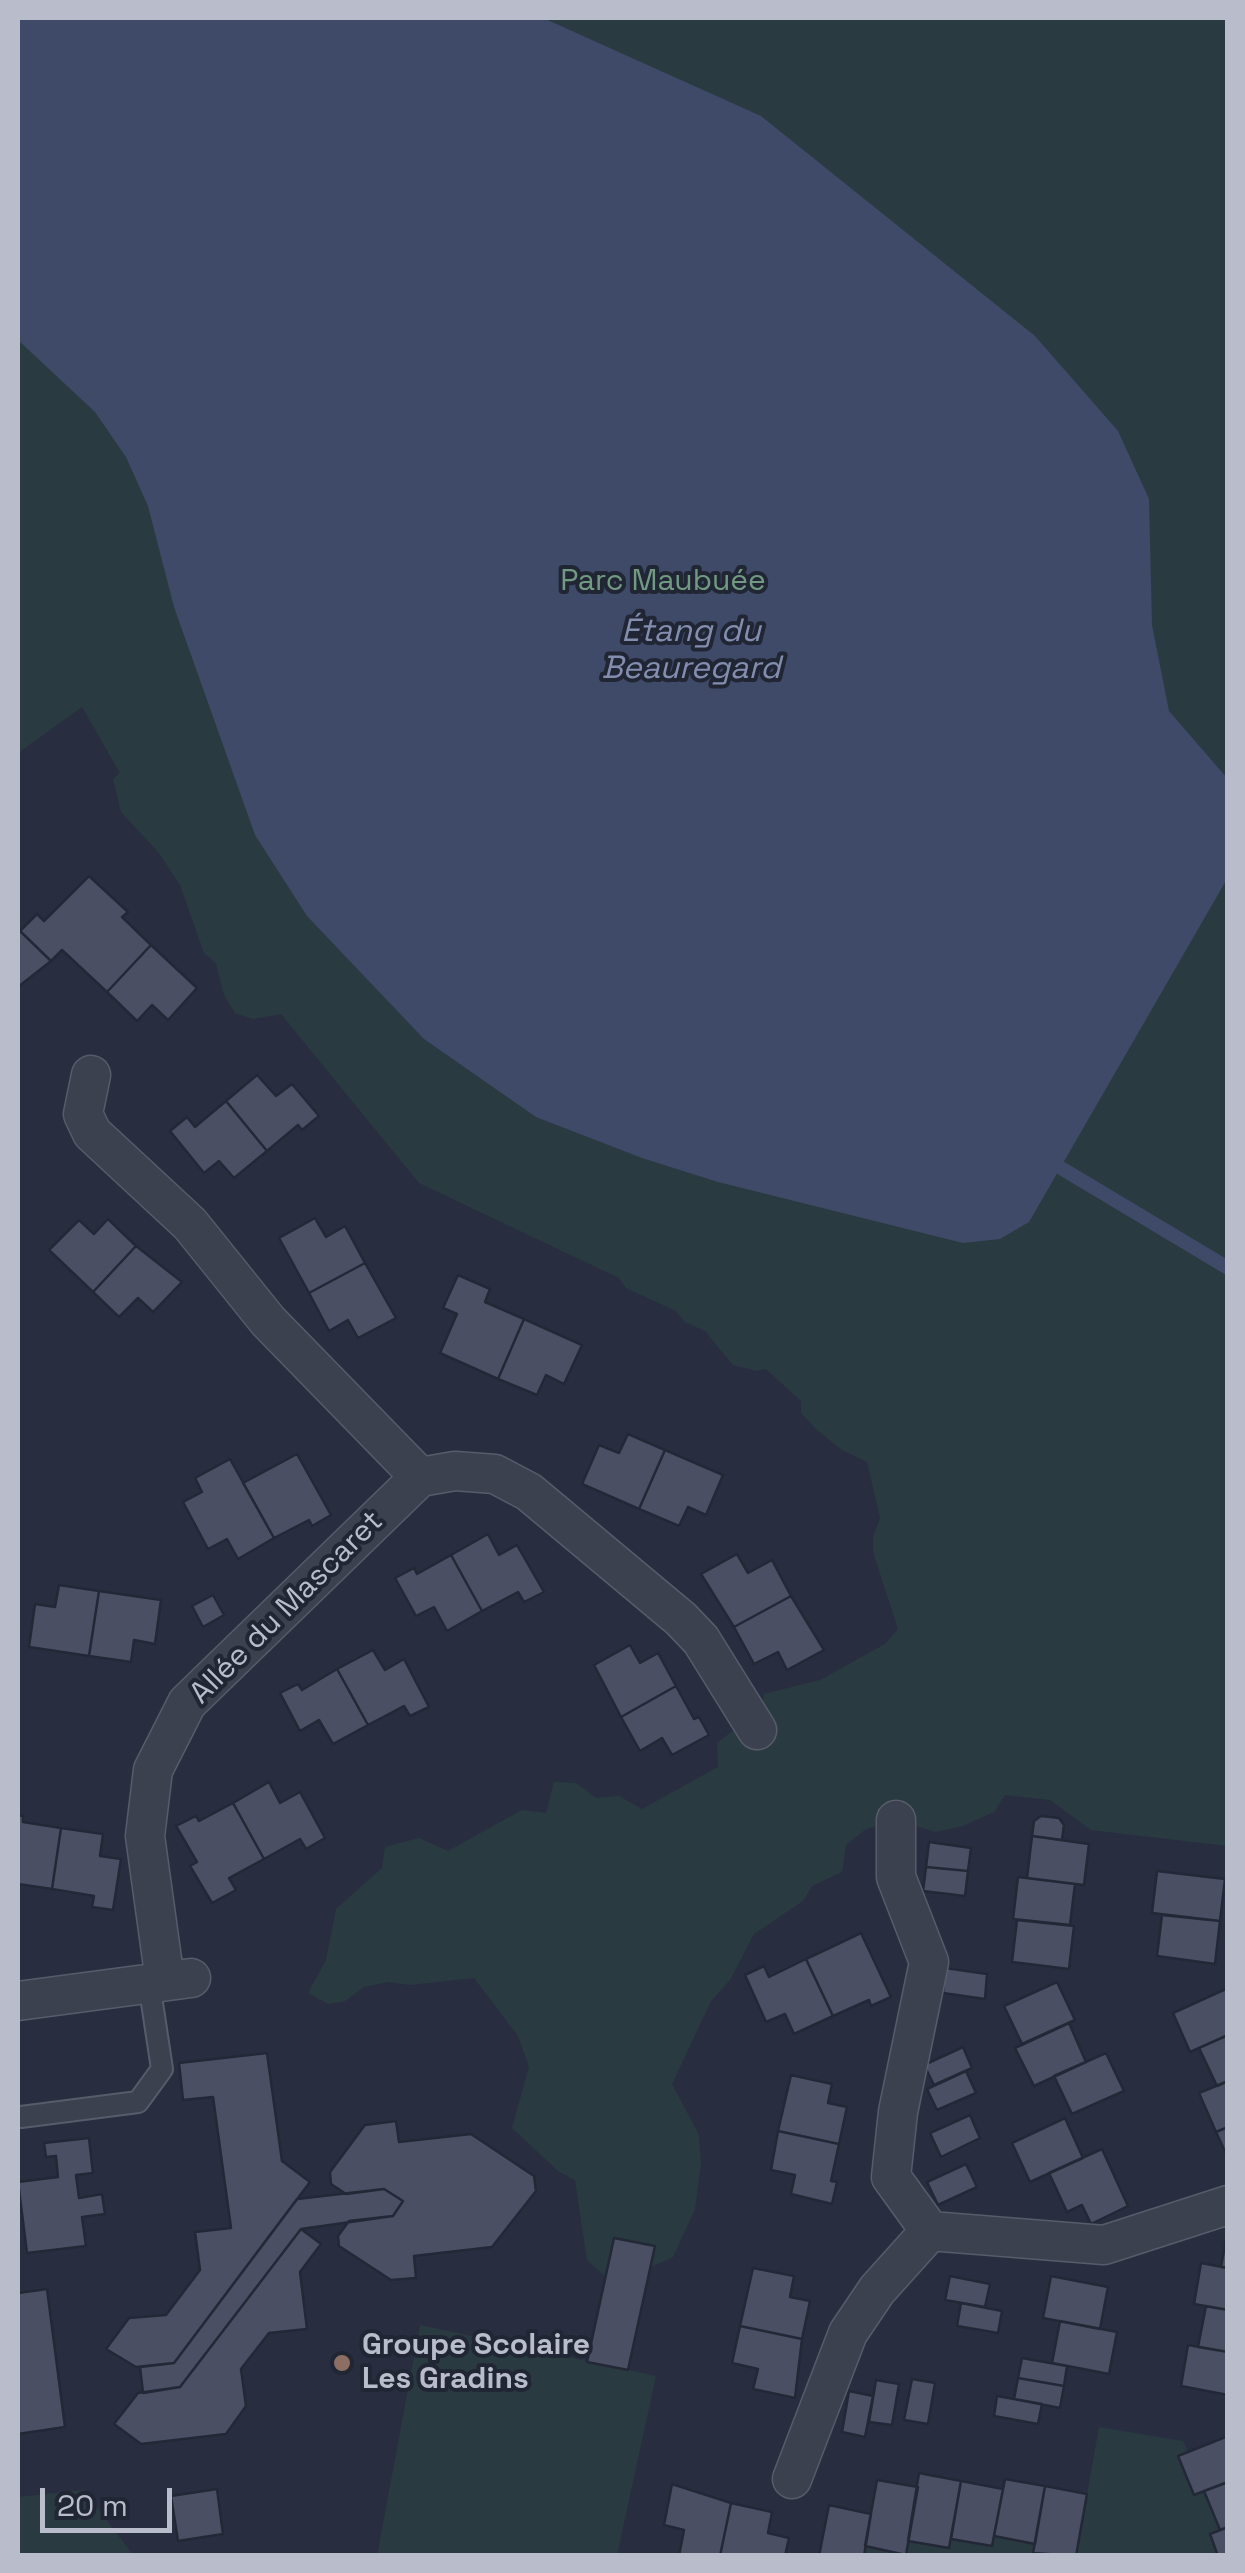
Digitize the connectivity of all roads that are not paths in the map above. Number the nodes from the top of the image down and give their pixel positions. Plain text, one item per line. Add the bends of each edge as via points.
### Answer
1 (92, 1074) dead end
2 (420, 1477) junction
3 (757, 1730) dead end
4 (896, 1820) dead end
5 (168, 1981) junction
6 (18, 2001) edge
7 (21, 2117) dead end
8 (1228, 2206) edge
9 (930, 2231) junction
10 (792, 2479) dead end

1 - 2 street via 83,1114 92,1133 190,1224 268,1320
2 - 3 street via 455,1470 494,1474 530,1492 702,1640
2 - 5 street, Allée du Mascaret via 188,1703 152,1770 146,1836
4 - 9 street via 896,1877 929,1962 890,2176
5 - 6 street
5 - 7 lane via 162,2070 138,2102
8 - 9 street via 1104,2245
9 - 10 street via 848,2333

